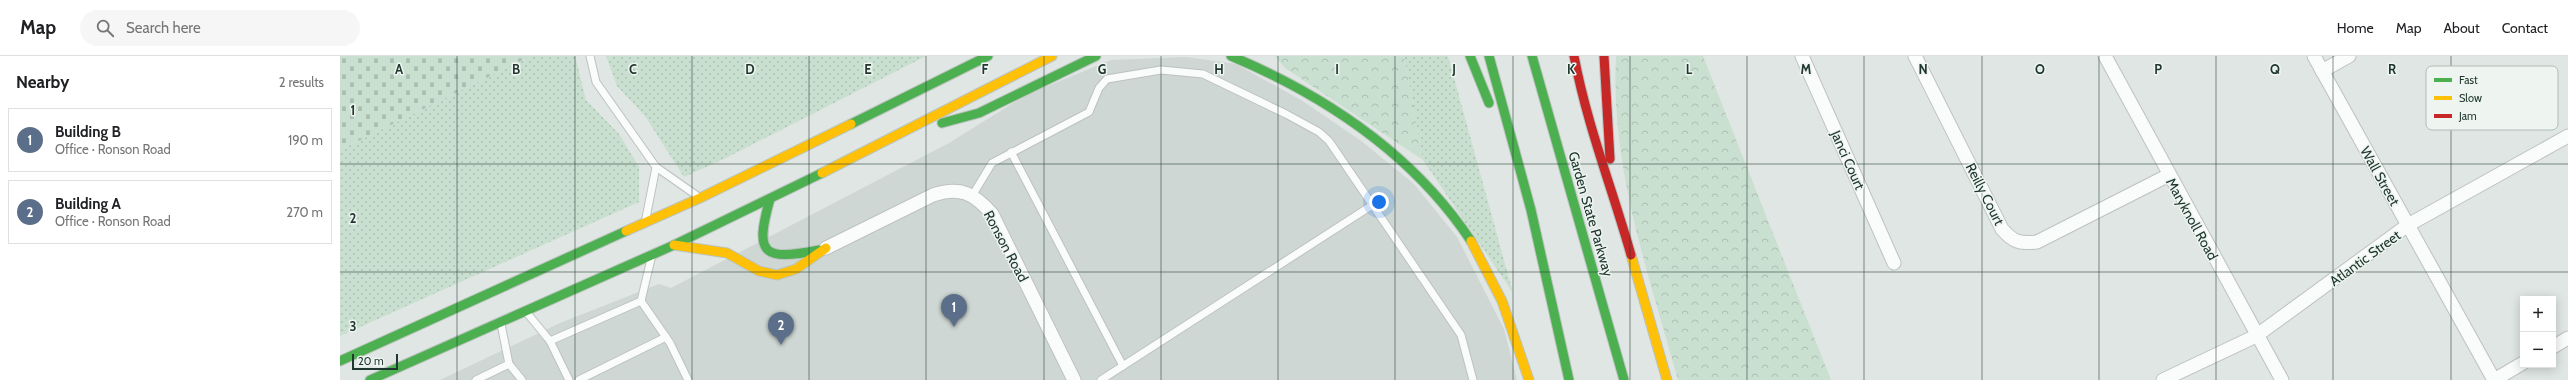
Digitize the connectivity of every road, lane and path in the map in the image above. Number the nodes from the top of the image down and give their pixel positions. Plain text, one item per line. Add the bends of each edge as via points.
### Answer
1 (590, 56) edge
2 (988, 56) edge
3 (1052, 56) edge
4 (1096, 56) edge
5 (1231, 56) edge
6 (1470, 56) edge
7 (1489, 56) edge
8 (1532, 56) edge
9 (1574, 56) edge
10 (1604, 56) edge
11 (1802, 56) edge
12 (1914, 56) edge
13 (2105, 56) edge
14 (2314, 56) edge
15 (2349, 56) edge
16 (2322, 71) junction
17 (899, 135) junction
18 (2568, 136) edge
19 (1011, 152) junction
20 (656, 167) junction
21 (2169, 175) junction
22 (1613, 192) junction
23 (972, 196) junction
24 (700, 198) junction
25 (770, 199) junction
26 (1374, 204) junction
27 (1531, 210) junction
28 (645, 223) junction
29 (2408, 226) junction
30 (674, 245) junction
31 (826, 248) junction
32 (652, 255) junction
33 (1894, 263) dead end
34 (641, 301) junction
35 (526, 311) junction
36 (501, 323) junction
37 (2256, 336) junction
38 (666, 338) junction
39 (2568, 338) edge
40 (550, 341) junction
41 (2556, 345) edge
42 (340, 361) edge
43 (509, 364) junction
44 (1123, 366) junction
45 (2520, 366) edge
46 (370, 380) edge
47 (476, 380) edge
48 (522, 380) edge
49 (569, 380) edge
50 (579, 380) edge
51 (688, 380) edge
52 (1074, 380) edge
53 (1101, 380) edge
54 (1473, 380) edge
55 (1530, 380) edge
56 (1569, 380) edge
57 (1624, 380) edge
58 (1667, 380) edge
59 (2163, 380) edge
60 (2282, 380) edge
61 (2494, 380) edge

1 - 20 lane via 596,82 609,104
2 - 24 highway
3 - 17 highway
4 - 17 highway via 979,113
5 - 55 highway via 1266,71 1337,112 1398,158 1434,194 1462,229 1486,269 1506,311
6 - 27 highway
7 - 27 highway
8 - 57 highway, Garden State Parkway
9 - 22 highway via 1590,127
10 - 22 highway
11 - 33 street, Janci Court
12 - 21 street, Reilly Court via 2002,229 2011,239 2022,244 2037,242
13 - 21 street, Maryknoll Road
14 - 16 street, Wall Street
15 - 16 street
16 - 29 street, Wall Street
17 - 25 highway
18 - 29 street, Atlantic Street
19 - 23 lane via 992,163
19 - 26 lane via 1089,112 1098,88 1107,79 1162,70 1203,74 1319,132 1329,141
19 - 44 lane
20 - 24 lane
20 - 28 lane
21 - 37 street, Maryknoll Road
22 - 58 highway
23 - 31 street, Ronson Road via 950,190 933,195
23 - 52 street, Ronson Road via 982,202 992,214
24 - 28 highway
25 - 30 highway
25 - 31 highway via 761,236 768,250 786,255
26 - 44 lane
26 - 54 lane via 1460,335
27 - 56 highway
28 - 42 highway
29 - 37 street, Atlantic Street
29 - 61 street, Wall Street
30 - 31 highway via 727,253 759,271 777,275 796,269
30 - 32 highway
32 - 34 lane
32 - 35 highway
34 - 38 lane
34 - 40 lane
35 - 36 highway
35 - 40 lane
36 - 43 lane
36 - 46 highway
37 - 59 street, Atlantic Street
37 - 60 street, Maryknoll Road
38 - 50 lane
38 - 51 lane
39 - 41 street
40 - 49 lane
43 - 47 lane
43 - 48 lane
44 - 53 lane
45 - 61 street

